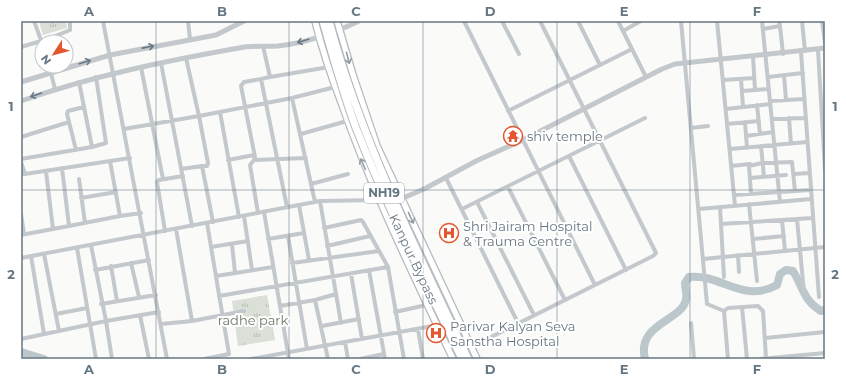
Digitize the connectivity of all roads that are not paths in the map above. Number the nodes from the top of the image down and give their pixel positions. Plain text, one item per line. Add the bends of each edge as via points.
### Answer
1 (34, 21) edge
2 (70, 21) edge
3 (103, 21) edge
4 (188, 21) edge
5 (244, 21) edge
6 (315, 21) edge
7 (323, 21) edge
8 (329, 21) edge
9 (337, 21) edge
10 (359, 21) edge
11 (464, 21) edge
12 (502, 21) edge
13 (540, 21) edge
14 (578, 21) edge
15 (618, 21) edge
16 (641, 21) edge
17 (681, 21) edge
18 (717, 21) edge
19 (762, 21) edge
20 (779, 21) edge
21 (802, 21) edge
22 (822, 21) edge
23 (780, 26) junction
24 (763, 29) junction
25 (340, 30) junction
26 (623, 31) junction
27 (38, 34) edge
28 (60, 34) edge
29 (319, 36) junction
30 (190, 39) junction
31 (825, 42) edge
32 (34, 44) edge
33 (263, 46) junction
34 (21, 47) edge
35 (825, 48) edge
36 (632, 49) junction
37 (818, 50) junction
38 (803, 52) junction
39 (519, 54) dead end
40 (782, 54) junction
41 (110, 55) junction
42 (766, 55) junction
43 (753, 56) junction
44 (186, 58) junction
45 (721, 59) junction
46 (685, 62) junction
47 (161, 63) junction
48 (600, 65) junction
49 (74, 66) edge
50 (141, 67) junction
51 (329, 67) junction
52 (114, 73) junction
53 (803, 73) junction
54 (48, 74) edge
55 (51, 74) edge
56 (784, 75) junction
57 (96, 77) junction
58 (646, 77) junction
59 (768, 77) junction
60 (270, 78) junction
61 (754, 78) junction
62 (261, 79) junction
63 (741, 79) junction
64 (723, 80) junction
65 (570, 81) junction
66 (21, 82) edge
67 (79, 82) junction
68 (335, 87) junction
69 (55, 89) junction
70 (769, 89) junction
71 (755, 90) junction
72 (742, 91) junction
73 (292, 98) junction
74 (804, 99) junction
75 (786, 100) junction
76 (21, 101) edge
77 (266, 103) junction
78 (770, 103) junction
79 (757, 106) junction
80 (84, 107) junction
81 (245, 107) junction
82 (743, 107) junction
83 (726, 109) junction
84 (584, 110) junction
85 (508, 111) junction
86 (220, 112) junction
87 (199, 116) junction
88 (645, 118) dead end
89 (789, 118) junction
90 (806, 118) junction
91 (772, 119) junction
92 (172, 120) junction
93 (758, 121) junction
94 (69, 122) junction
95 (348, 122) junction
96 (745, 122) junction
97 (152, 124) junction
98 (727, 124) junction
99 (708, 126) dead end
100 (691, 128) junction
101 (124, 129) junction
102 (773, 132) junction
103 (301, 134) junction
104 (760, 134) junction
105 (746, 136) junction
106 (21, 137) edge
107 (523, 140) junction
108 (600, 141) junction
109 (807, 142) junction
110 (791, 144) junction
111 (774, 145) junction
112 (761, 146) junction
113 (92, 147) junction
114 (747, 148) junction
115 (730, 149) junction
116 (76, 150) junction
117 (254, 155) junction
118 (569, 156) junction
119 (130, 158) junction
120 (306, 158) junction
121 (277, 159) junction
122 (21, 160) edge
123 (228, 160) junction
124 (254, 160) junction
125 (110, 161) junction
126 (762, 163) junction
127 (776, 163) junction
128 (750, 164) junction
129 (202, 166) junction
130 (731, 166) junction
131 (62, 168) junction
132 (181, 169) junction
133 (46, 170) junction
134 (825, 170) edge
135 (539, 171) junction
136 (809, 173) junction
137 (23, 174) edge
138 (348, 174) dead end
139 (794, 174) junction
140 (777, 175) junction
141 (786, 175) dead end
142 (183, 176) junction
143 (764, 177) junction
144 (446, 178) junction
145 (750, 178) junction
146 (79, 179) dead end
147 (163, 179) junction
148 (311, 184) junction
149 (508, 186) junction
150 (810, 190) junction
151 (795, 191) junction
152 (116, 192) junction
153 (779, 192) junction
154 (751, 194) junction
155 (734, 195) junction
156 (81, 198) junction
157 (401, 199) junction
158 (811, 199) junction
159 (379, 200) junction
160 (317, 201) junction
161 (477, 202) junction
162 (780, 202) junction
163 (749, 204) junction
164 (299, 205) junction
165 (735, 206) junction
166 (287, 207) junction
167 (720, 207) junction
168 (462, 209) junction
169 (700, 209) junction
170 (264, 212) junction
171 (141, 213) junction
172 (258, 213) junction
173 (21, 214) edge
174 (120, 216) junction
175 (244, 216) junction
176 (239, 217) junction
177 (812, 218) junction
178 (797, 219) junction
179 (782, 220) junction
180 (213, 222) junction
181 (751, 222) junction
182 (85, 223) junction
183 (208, 223) junction
184 (721, 224) junction
185 (69, 226) junction
186 (192, 226) junction
187 (324, 228) junction
188 (53, 229) junction
189 (176, 229) junction
190 (165, 231) junction
191 (304, 233) junction
192 (22, 235) edge
193 (145, 235) junction
194 (288, 236) junction
195 (370, 236) junction
196 (784, 236) junction
197 (268, 239) junction
198 (753, 239) junction
199 (248, 241) junction
200 (232, 244) junction
201 (91, 245) junction
202 (328, 246) junction
203 (211, 247) junction
204 (825, 247) edge
205 (77, 248) junction
206 (815, 248) junction
207 (800, 250) junction
208 (379, 251) junction
209 (785, 251) junction
210 (44, 254) junction
211 (754, 254) junction
212 (738, 255) junction
213 (31, 256) junction
214 (722, 257) junction
215 (21, 258) edge
216 (330, 258) junction
217 (703, 259) junction
218 (149, 260) junction
219 (309, 260) junction
220 (131, 263) junction
221 (292, 263) junction
222 (111, 266) junction
223 (273, 266) junction
224 (388, 267) junction
225 (95, 270) junction
226 (252, 270) junction
227 (369, 270) junction
228 (626, 270) junction
229 (739, 272) dead end
230 (235, 273) junction
231 (351, 274) junction
232 (216, 276) junction
233 (333, 277) junction
234 (724, 277) dead end
235 (757, 281) dead end
236 (295, 283) junction
237 (595, 285) junction
238 (276, 286) junction
239 (804, 292) dead end
240 (336, 294) junction
241 (156, 295) junction
242 (219, 296) junction
243 (139, 297) junction
244 (819, 297) dead end
245 (315, 300) junction
246 (565, 300) junction
247 (117, 301) junction
248 (299, 303) junction
249 (101, 304) junction
250 (280, 306) junction
251 (422, 306) dead end
252 (742, 307) junction
253 (87, 308) junction
254 (244, 311) dead end
255 (724, 311) junction
256 (159, 312) junction
257 (395, 312) junction
258 (56, 314) junction
259 (140, 315) junction
260 (222, 315) junction
261 (534, 315) junction
262 (359, 319) junction
263 (106, 321) junction
264 (192, 321) junction
265 (341, 323) junction
266 (518, 323) junction
267 (691, 323) dead end
268 (90, 324) junction
269 (161, 324) junction
270 (322, 326) junction
271 (438, 326) junction
272 (418, 329) junction
273 (59, 331) junction
274 (399, 332) junction
275 (825, 332) edge
276 (44, 334) junction
277 (380, 336) junction
278 (765, 338) junction
279 (21, 339) edge
280 (362, 339) junction
281 (345, 342) junction
282 (326, 346) junction
283 (471, 347) junction
284 (307, 349) junction
285 (288, 352) junction
286 (825, 353) edge
287 (384, 354) junction
288 (229, 356) edge
289 (268, 358) edge
290 (766, 358) edge
291 (785, 358) edge
292 (96, 359) edge
293 (112, 359) edge
294 (149, 359) edge
295 (167, 359) edge
296 (205, 359) edge
297 (251, 359) edge
298 (289, 359) edge
299 (328, 359) edge
300 (348, 359) edge
301 (364, 359) edge
302 (385, 359) edge
303 (404, 359) edge
304 (423, 359) edge
305 (453, 359) edge
306 (462, 359) edge
307 (468, 359) edge
308 (477, 359) edge
309 (694, 359) edge
310 (728, 359) edge
311 (747, 359) edge
312 (760, 359) edge

1 - 27 street
2 - 28 street via 70,30
3 - 41 street
4 - 30 street
5 - 30 street via 216,35
6 - 29 main road
7 - 306 highway, Kanpur Bypass / NH19, bridge via 336,68 378,181
8 - 307 highway, Kanpur Bypass / NH19, bridge via 355,105 377,163
9 - 25 main road
10 - 25 street
11 - 85 street
12 - 39 street
13 - 65 street
14 - 48 street
15 - 26 street
16 - 26 street
17 - 46 street
18 - 45 street
19 - 24 street
20 - 23 street
21 - 38 street
22 - 31 street
23 - 24 street
23 - 40 street
24 - 42 street
25 - 29 street
25 -> 157 main road via 377,146
26 - 36 street
29 -> 33 street via 291,44
29 - 51 main road
41 -> 30 street
32 - 34 street
33 - 44 street
33 - 60 street
35 - 37 street
36 - 48 street
36 - 58 street
37 - 38 street
37 - 134 street
38 - 40 street
38 - 53 street
40 - 42 street
49 -> 41 street
41 - 52 street
42 - 43 street
42 - 59 street
43 - 45 street
43 - 61 street
44 - 47 street
44 - 87 street
45 - 46 street
45 - 64 street
46 - 58 street
46 - 100 street
47 - 50 street
47 - 92 street
48 - 65 street
50 - 52 street
50 - 97 street
51 - 60 street
51 - 68 main road
52 - 57 street
52 - 101 street
53 - 56 street
53 - 74 street
54 - 66 street
55 - 69 street
56 - 59 street
56 - 75 street
57 - 67 street
57 - 113 street via 107,140 104,145
58 - 84 street
59 - 70 street
60 - 62 street
61 - 63 street
61 - 71 street
62 - 77 street
62 - 81 street via 241,83
63 - 64 street
63 - 72 street
64 - 83 street
65 - 84 street
65 - 85 street
67 - 69 street
67 - 80 street
68 - 73 street
68 - 95 main road
69 -> 76 street
70 - 71 street
70 - 78 street
71 - 72 street
72 - 82 street
73 - 77 street
73 - 103 street
74 - 75 street
74 - 90 street
75 - 78 street
77 - 81 street
77 - 121 street
78 - 79 street
78 - 91 street
79 - 82 street
79 - 93 street
80 - 94 street via 68,111
80 - 113 street
81 - 86 street
81 - 117 street
82 - 83 street
83 - 98 street
84 - 107 street
84 - 108 street
85 - 107 street
86 - 87 street
86 - 123 street
87 - 92 street
87 - 129 street via 208,163 207,166
88 - 108 street
89 - 90 street
89 - 91 street
89 - 110 street
90 - 109 street
91 - 102 street
92 - 97 street
92 - 132 street
93 - 96 street
93 - 104 street
94 - 106 street
94 - 116 street
95 - 103 street
159 -> 95 main road via 360,158
96 - 98 street
96 - 105 street
97 - 101 street
97 - 147 street
98 - 115 street
99 - 100 street
100 - 169 street
101 - 119 street
102 - 104 street
102 - 111 street
103 - 120 street
104 - 105 street
105 - 114 street
107 - 135 street
107 - 144 street
108 - 118 street
108 - 228 street via 655,251 653,256
109 - 110 street
109 - 136 street
110 - 111 street
111 - 112 street
111 - 127 street
112 - 114 street
112 - 126 street
113 - 116 street
114 - 115 street
115 - 130 street
116 - 122 street
117 - 123 street
117 - 124 street
118 - 135 street
118 - 228 street
119 - 125 street
119 - 171 street
120 - 121 street
120 - 148 street
121 - 124 street
121 - 166 street
122 - 137 street
123 - 176 street
124 - 172 street via 250,165
125 - 131 street
125 - 152 street
126 - 127 street
126 - 128 street
126 - 143 street
127 - 139 street via 792,162
127 - 140 street
128 - 130 street
128 - 145 street
129 - 132 street
129 - 180 street
130 - 155 street
131 - 133 street
131 - 185 street
132 - 142 street
133 - 137 street
133 - 188 street
135 - 149 street
135 - 237 street
136 - 139 street
136 - 150 street
138 - 148 street
139 - 151 street
140 - 141 street
140 - 143 street
140 - 153 street
142 - 147 street
142 - 186 street
143 - 145 street
144 - 157 street
144 - 168 street
145 - 154 street
146 - 156 street
147 - 190 street via 157,182
148 - 160 street
149 - 161 street
149 - 246 street
150 - 151 street
150 - 158 street
151 - 153 street
152 - 156 street
152 - 174 street
153 - 154 street
153 - 162 street
154 - 155 street
155 - 165 street
156 - 182 street
157 - 159 street
157 -> 283 main road
158 - 162 street
158 - 177 street
159 - 160 street
159 - 271 main road
160 - 164 street
160 - 187 street
161 - 168 street
161 - 261 street
162 - 163 street
163 - 165 street
163 - 181 street
164 - 166 street
164 - 191 street
165 - 167 street
166 - 170 street
167 - 169 street
167 - 184 street
168 - 266 street
169 - 217 street
170 - 172 street
170 - 197 street
171 - 174 street
171 - 193 street
172 - 175 street
173 - 192 street
174 - 182 street
175 - 176 street
175 - 199 street
176 - 180 street
177 - 178 street
177 - 206 street
178 - 179 street
178 - 207 street
179 - 181 street
179 - 196 street
180 - 183 street
181 - 184 street
181 - 198 street
182 - 185 street
183 - 186 street
183 - 203 street
184 - 214 street
185 - 188 street
186 - 189 street
187 - 195 street via 361,220
187 - 202 street
188 - 192 street
189 - 190 street
189 - 264 street
190 - 193 street
191 - 194 street
191 - 219 street
193 - 201 street
193 - 218 street
194 - 197 street
194 - 221 street
195 - 202 street
195 - 208 street
196 - 198 street
196 - 209 street
197 - 223 street
198 - 211 street
199 - 200 street
199 - 226 street
200 - 203 street
200 - 230 street
201 - 205 street
201 - 225 street
202 - 216 street
203 - 232 street
204 - 206 street
205 - 210 street
205 - 253 street
206 - 207 street
206 - 244 street
207 - 209 street
207 - 239 street
208 - 216 street
208 - 224 street
209 - 211 street
210 - 213 street
210 - 258 street
211 - 212 street
211 - 235 street
212 - 214 street
212 - 229 street
213 - 215 street
213 - 276 street
214 - 217 street
214 - 234 street
216 - 219 street
216 - 233 street
217 - 255 street via 707,304
218 - 220 street
218 - 241 street
219 - 221 street
220 - 222 street
220 - 243 street
221 - 236 street
222 - 225 street
222 - 247 street
223 - 226 street
223 - 238 street
224 - 227 street
224 - 257 street
225 - 249 street
226 - 230 street
227 - 231 street
227 - 277 street
228 - 237 street
230 - 232 street
231 - 233 street
231 - 262 street
232 - 242 street
233 - 236 street
233 - 240 street
236 - 238 street
236 - 248 street
237 - 246 street
238 - 242 street
238 - 250 street
240 - 245 street
240 - 265 street
241 - 243 street
241 - 256 street
242 - 260 street
243 - 247 street
245 - 248 street
245 - 270 street
246 - 261 street
247 - 249 street
248 - 250 street
248 - 284 street
249 - 263 street
250 - 285 street
251 - 257 street
252 - 255 street via 728,308
252 - 278 street via 760,307 763,311
252 - 311 street
253 - 258 street
253 - 268 street
254 - 260 street
255 - 310 street
256 - 259 street
256 - 269 street
257 - 274 street
258 - 273 street
259 - 263 street
259 - 294 street
260 - 264 street
260 - 288 street
261 - 266 street
262 - 265 street
262 - 280 street
263 - 268 street
263 - 293 street
264 - 269 street
265 - 270 street
266 - 283 street
267 - 309 street
268 - 273 street
268 - 292 street
269 - 295 street
270 - 282 street
271 - 272 street
271 - 305 main road
272 - 274 street
272 - 304 street
273 - 276 street
274 - 277 street
274 - 303 street
275 - 278 street
276 - 279 street
277 - 280 street
277 - 287 street
278 - 290 street
280 - 281 street
281 - 282 street
281 - 300 street
282 - 284 street
282 - 299 street
283 - 308 main road
284 - 285 street
285 - 289 street
285 - 298 street
286 - 291 street
287 - 301 street
287 - 302 street
288 - 296 street
289 - 297 street
290 - 291 street
290 - 312 street

